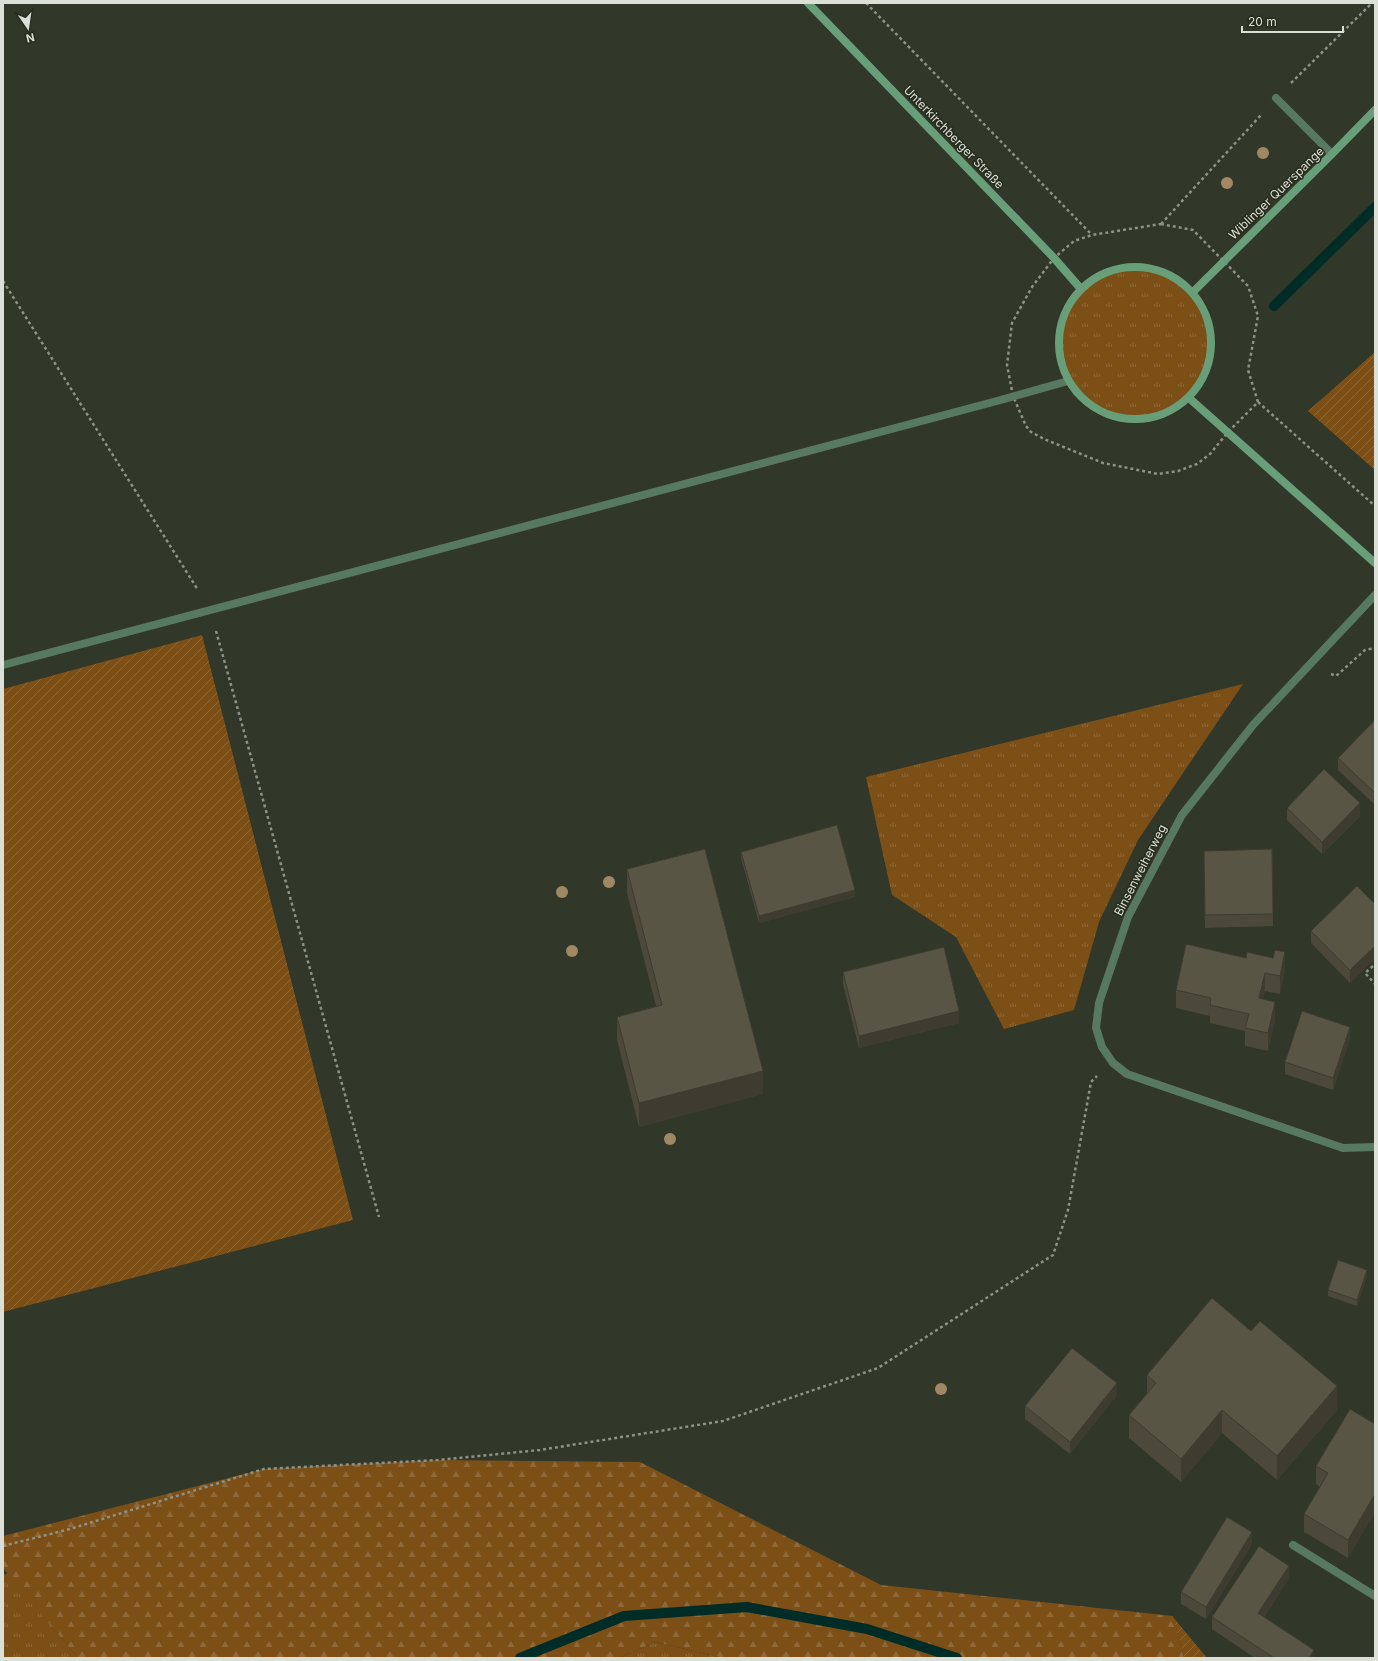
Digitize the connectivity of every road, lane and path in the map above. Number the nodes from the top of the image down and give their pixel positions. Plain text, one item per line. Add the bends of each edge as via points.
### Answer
1 (808, 3) edge
2 (866, 3) edge
3 (1276, 98) dead end
4 (1375, 110) edge
5 (1332, 154) junction
6 (1092, 234) junction
7 (1054, 258) junction
8 (1224, 260) junction
9 (3, 281) edge
10 (1081, 289) junction
11 (1193, 292) junction
12 (1068, 381) junction
13 (1013, 396) junction
14 (1189, 398) junction
15 (1258, 402) junction
16 (1228, 432) junction
17 (1375, 506) edge
18 (1375, 563) edge
19 (1375, 595) edge
20 (210, 609) junction
21 (3, 665) edge
22 (1373, 966) edge
23 (1375, 984) edge
24 (1113, 1063) junction
25 (1375, 1147) edge
26 (379, 1217) dead end
27 (1293, 1545) dead end
28 (3, 1546) edge
29 (1375, 1596) edge

1 - 7 main road, Unterkirchberger Straße
2 - 6 path
3 - 5 street
4 - 5 main road, Wiblinger Querspange
5 - 8 main road, Wiblinger Querspange
6 - 7 path via 1074,241
6 - 8 path via 1161,224 1193,230
7 - 10 main road, Unterkirchberger Straße
7 - 13 path via 1032,287 1012,323 1007,365
8 - 11 main road, Wiblinger Querspange
8 - 15 path via 1248,286 1258,316 1248,370
9 - 20 path
10 - 11 main road via 1101,274 1131,267 1150,268 1174,277
10 - 12 main road via 1066,309 1059,333 1060,358
11 - 14 main road via 1206,312 1212,334 1211,358 1206,372
12 - 13 street
12 - 14 main road via 1082,399 1092,406 1112,417 1124,420 1148,419 1170,412
13 - 16 path via 1031,432 1103,463 1158,474 1178,471 1197,464 1210,454
13 - 20 street
14 - 16 main road
15 - 16 path
15 - 17 path
16 - 18 main road
19 - 24 street, Binsenweiherweg via 1253,725 1182,815 1128,917 1099,1003 1096,1028 1102,1048
20 - 21 street
20 - 26 path
22 - 23 path via 1365,974
24 - 25 street, Binsenweiherweg via 1127,1074 1154,1084 1343,1148
24 - 28 path via 1091,1082 1068,1210 1053,1255 878,1368 723,1421 540,1450 438,1460 264,1469 70,1530
27 - 29 street

